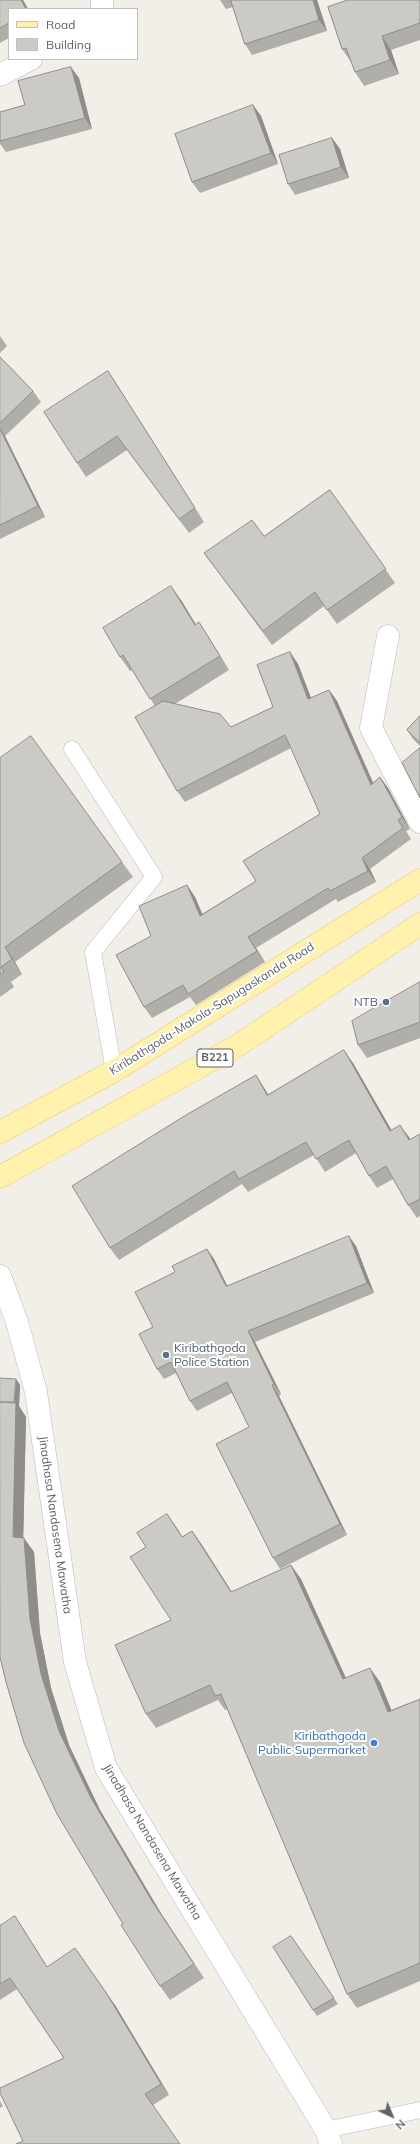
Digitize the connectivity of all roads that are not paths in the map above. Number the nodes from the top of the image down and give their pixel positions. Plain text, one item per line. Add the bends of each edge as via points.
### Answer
1 (29, 60) edge
2 (0, 75) edge
3 (388, 636) dead end
4 (72, 749) dead end
5 (420, 822) edge
6 (420, 880) edge
7 (420, 924) edge
8 (114, 1071) junction
9 (0, 1132) edge
10 (0, 1177) edge
11 (0, 1276) edge
12 (420, 2110) edge
13 (328, 2137) edge

1 - 2 street
3 - 5 street via 371,728
4 - 8 lane via 154,877 93,952
6 - 8 main road, Kiribathgoda-Makola-Sapugaskanda Road
7 - 10 main road, B221 via 237,1046
8 - 9 main road, Kiribathgoda-Makola-Sapugaskanda Road
11 - 13 street, Jinadhasa Nandasena Mawatha via 17,1322 36,1392 75,1662 106,1768
12 - 13 lane

